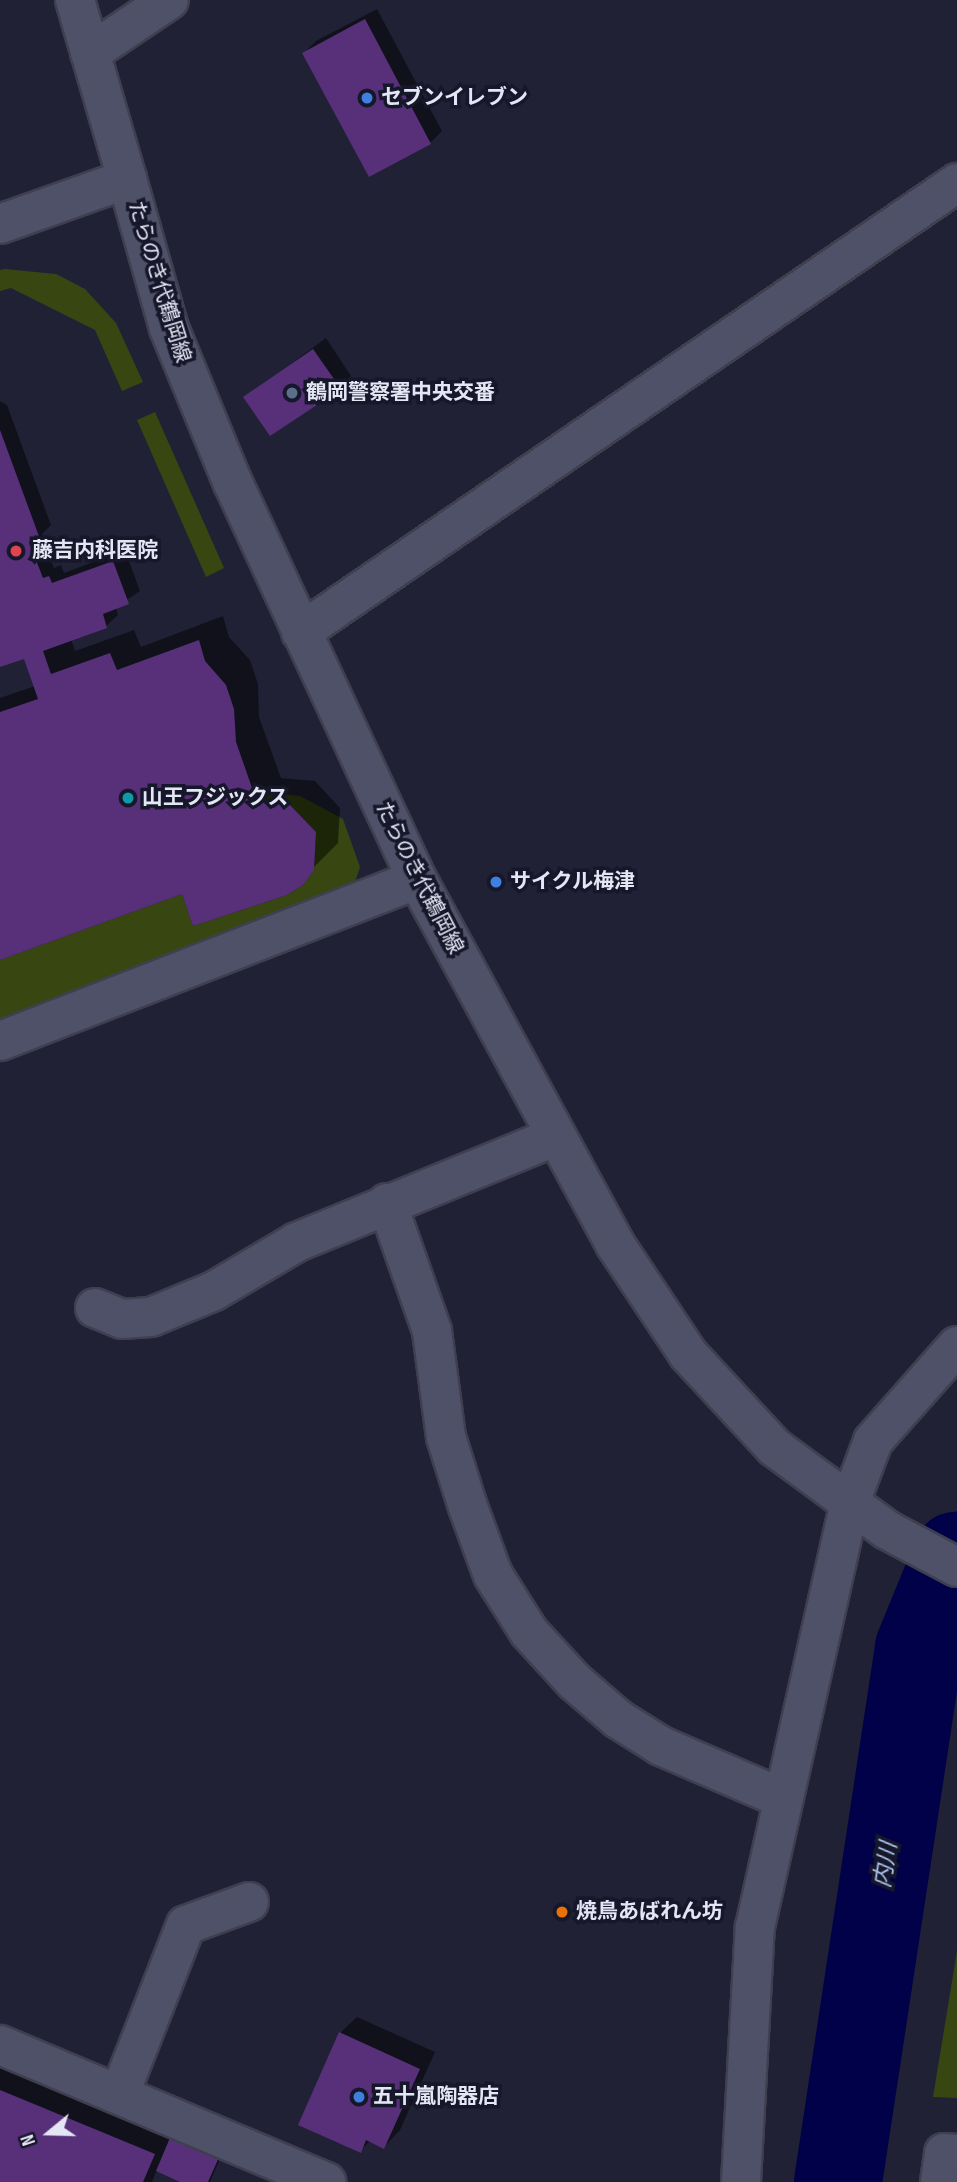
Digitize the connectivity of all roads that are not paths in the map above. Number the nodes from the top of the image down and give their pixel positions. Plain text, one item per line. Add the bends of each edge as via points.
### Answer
1 (75, 0) edge
2 (169, 0) edge
3 (90, 53) junction
4 (127, 179) junction
5 (957, 183) edge
6 (0, 224) edge
7 (301, 632) junction
8 (417, 880) junction
9 (0, 1041) edge
10 (554, 1137) junction
11 (387, 1203) junction
12 (94, 1308) dead end
13 (957, 1346) edge
14 (849, 1505) junction
15 (957, 1567) edge
16 (782, 1798) junction
17 (249, 1902) dead end
18 (0, 2045) edge
19 (120, 2093) junction
20 (957, 2154) edge
21 (326, 2182) edge
22 (741, 2182) edge
23 (940, 2182) edge

1 - 3 street
2 - 3 street
3 - 4 street
4 - 6 street, たらのき代鶴岡線
4 - 7 street, たらのき代鶴岡線 via 169,328
5 - 7 street
7 - 8 street, たらのき代鶴岡線
8 - 9 street
8 - 10 street, たらのき代鶴岡線
10 - 11 street
10 - 14 street, たらのき代鶴岡線 via 615,1244 688,1354 774,1447
11 - 12 street via 297,1242 214,1291 151,1317 122,1319
11 - 16 street via 432,1331 446,1437 468,1507 494,1575 529,1632 575,1682 618,1719 661,1746
13 - 14 street via 873,1441
14 - 15 street, たらのき代鶴岡線
14 - 16 street
16 - 22 street via 755,1927
17 - 19 street via 186,1925
18 - 19 street
19 - 21 street
20 - 23 street via 944,2153

